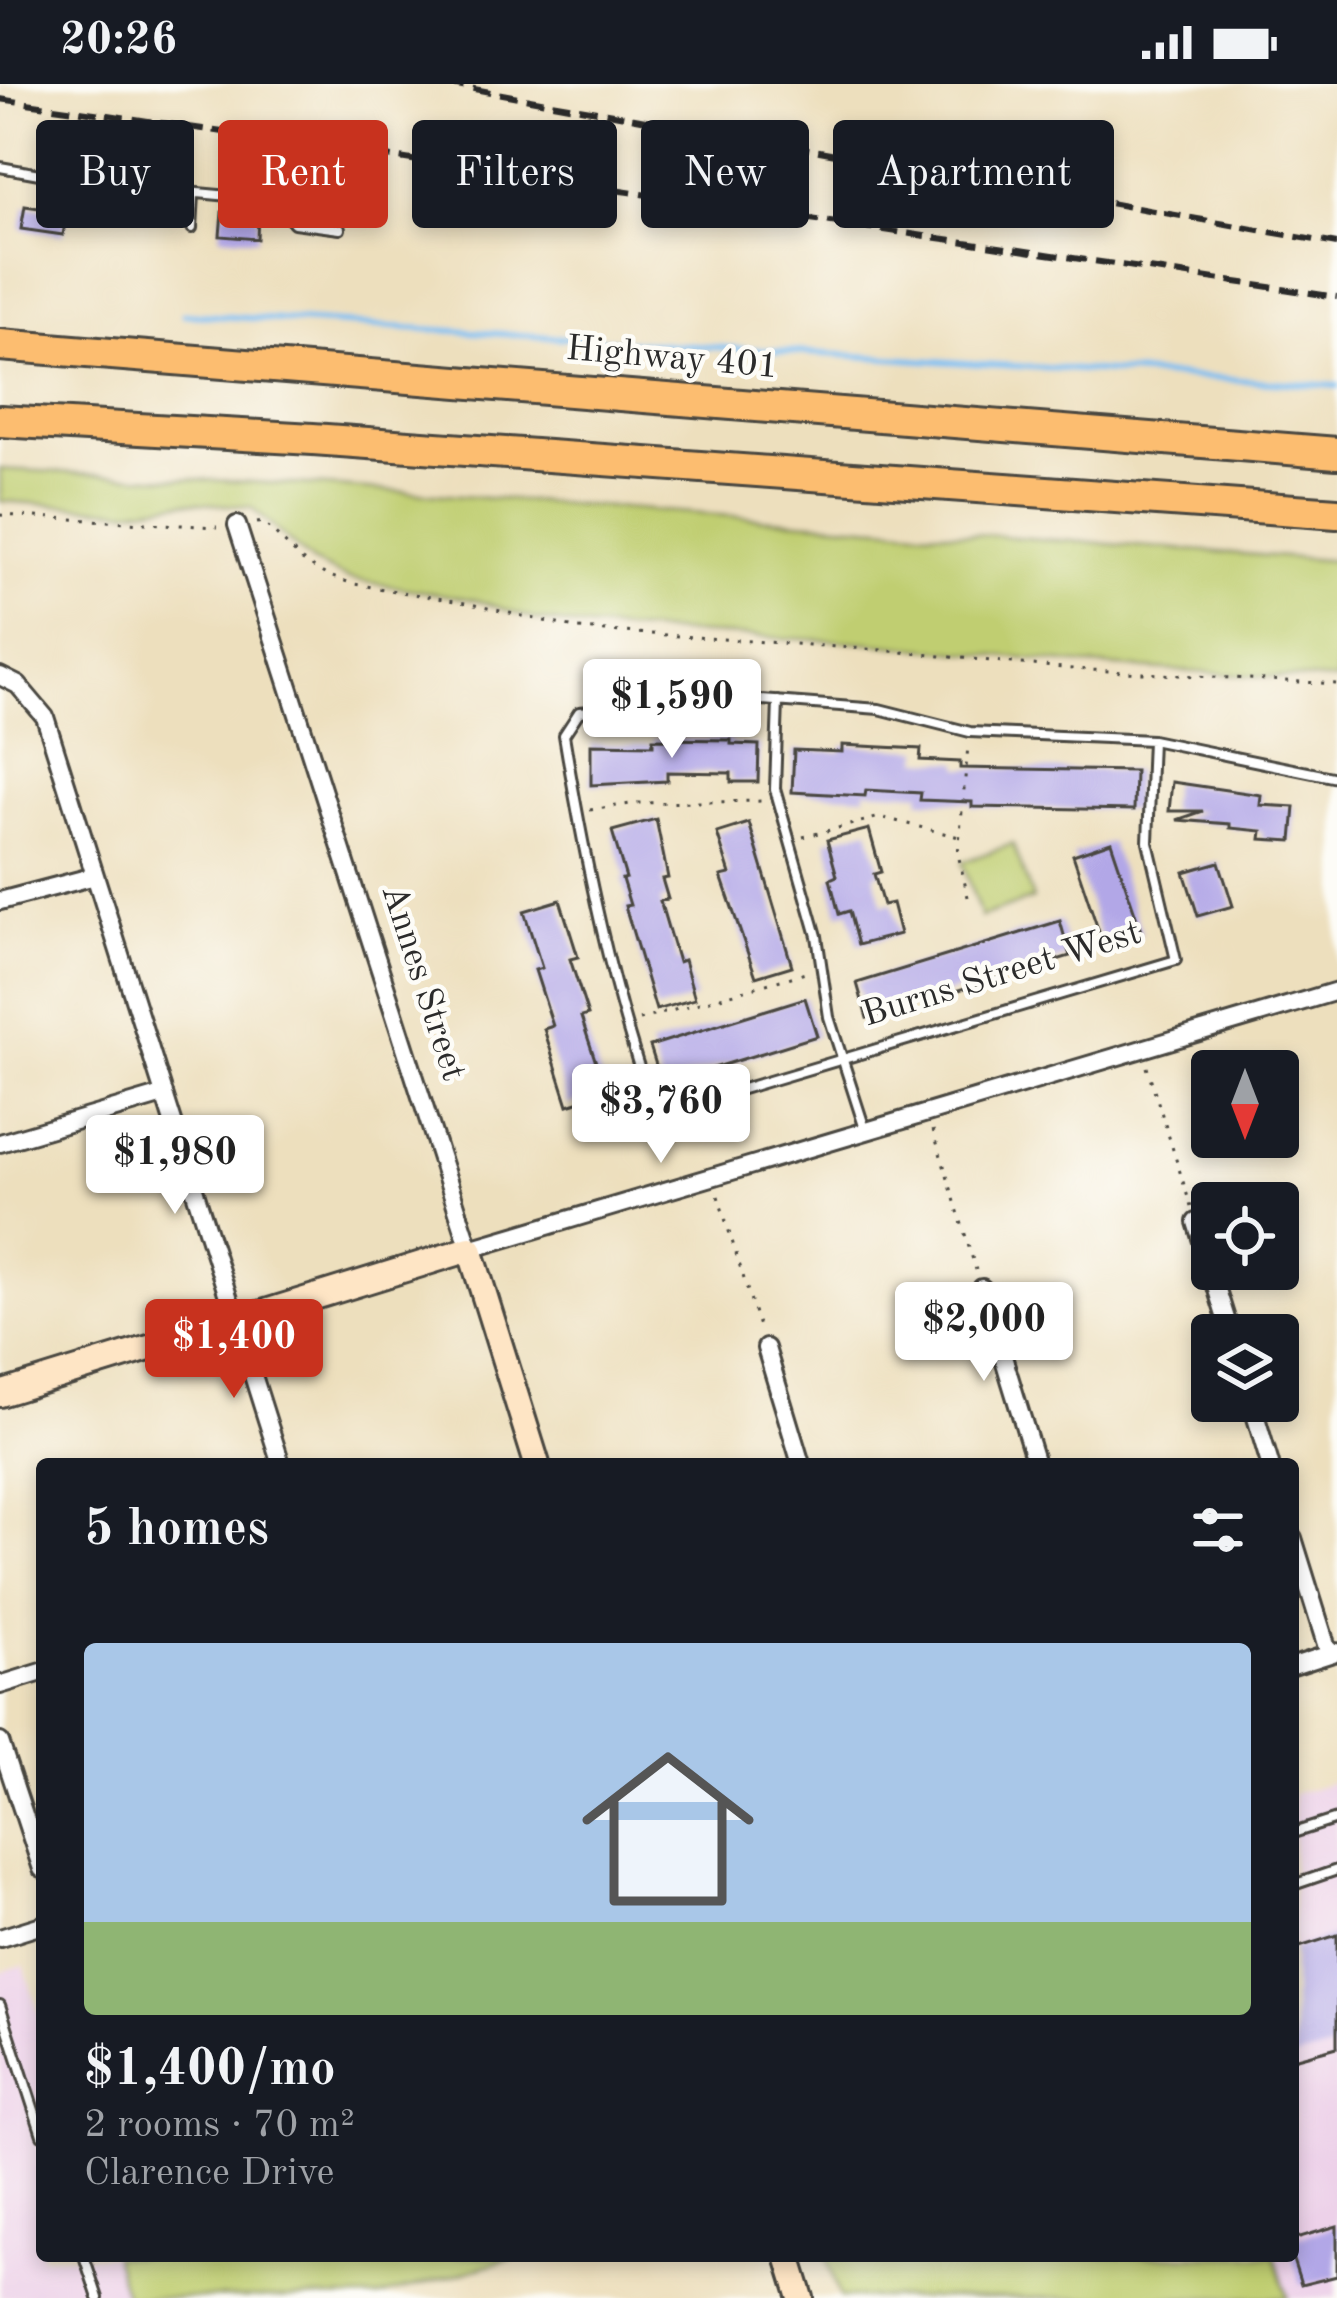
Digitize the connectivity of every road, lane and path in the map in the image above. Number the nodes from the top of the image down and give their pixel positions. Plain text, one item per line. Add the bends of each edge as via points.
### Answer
1 (0, 167) edge
2 (36, 173) edge
3 (194, 194) edge
4 (340, 229) dead end
5 (0, 345) edge
6 (0, 421) edge
7 (1337, 453) edge
8 (1337, 513) edge
9 (0, 515) edge
10 (237, 524) junction
11 (0, 676) edge
12 (1337, 684) edge
13 (778, 701) junction
14 (970, 732) junction
15 (1152, 740) junction
16 (1337, 778) edge
17 (778, 800) junction
18 (577, 812) junction
19 (959, 837) junction
20 (790, 840) junction
21 (95, 876) junction
22 (968, 897) dead end
23 (0, 901) edge
24 (820, 969) junction
25 (1337, 991) edge
26 (626, 1024) junction
27 (1142, 1048) junction
28 (841, 1062) junction
29 (163, 1095) junction
30 (927, 1112) junction
31 (865, 1129) junction
32 (0, 1143) edge
33 (712, 1177) junction
34 (1191, 1206) edge
35 (470, 1249) junction
36 (982, 1288) joint
37 (237, 1322) junction
38 (766, 1348) joint
39 (0, 1394) edge
40 (1257, 1422) edge
41 (278, 1458) edge
42 (535, 1458) edge
43 (799, 1458) edge
44 (1034, 1458) edge
45 (1268, 1458) edge
46 (1299, 1555) edge
47 (1333, 1653) edge
48 (1299, 1664) edge
49 (36, 1674) edge
50 (0, 1685) edge
51 (0, 1742) edge
52 (1337, 1819) edge
53 (1299, 1831) edge
54 (36, 1851) edge
55 (1337, 1870) edge
56 (1299, 1883) edge
57 (36, 1927) edge
58 (0, 1938) edge
59 (0, 2006) edge
60 (36, 2117) edge
61 (86, 2262) edge
62 (790, 2262) edge
63 (98, 2298) edge
64 (801, 2298) edge

1 - 2 lane
3 - 4 lane via 262,199 294,223
5 - 7 highway, Highway 401
6 - 8 highway
9 - 10 path
10 - 12 path via 263,522 302,560 354,584 579,629
10 - 35 street, Annes Street
11 - 21 street via 45,718
13 - 14 lane, Burns Street West via 879,709
13 - 17 lane, Burns Street West
13 - 18 lane, Burns Street West via 579,712 564,735
14 - 15 lane, Burns Street West
14 - 19 path
15 - 16 lane, Burns Street West
15 - 28 lane, Burns Street West via 1148,842 1176,960
17 - 18 path
17 - 20 lane, Burns Street West
18 - 26 lane, Burns Street West
19 - 20 path via 880,817
19 - 22 path
20 - 24 lane, Burns Street West
21 - 23 street
21 - 29 street
24 - 26 path
24 - 28 lane, Burns Street West
25 - 27 street
26 - 28 lane, Burns Street West via 656,1115
27 - 30 street
27 - 34 path
28 - 31 lane, Burns Street West
29 - 32 street
29 - 37 street
30 - 31 street
30 - 36 path
31 - 33 street
33 - 35 street
33 - 38 path
35 - 37 street
35 - 42 street, Annes Street
36 - 44 street
37 - 39 street
37 - 41 street
38 - 43 street
40 - 45 street
46 - 47 street
47 - 48 street
49 - 50 street
51 - 54 street
52 - 53 lane
55 - 56 lane
57 - 58 street
59 - 60 lane
61 - 63 lane
62 - 64 street

